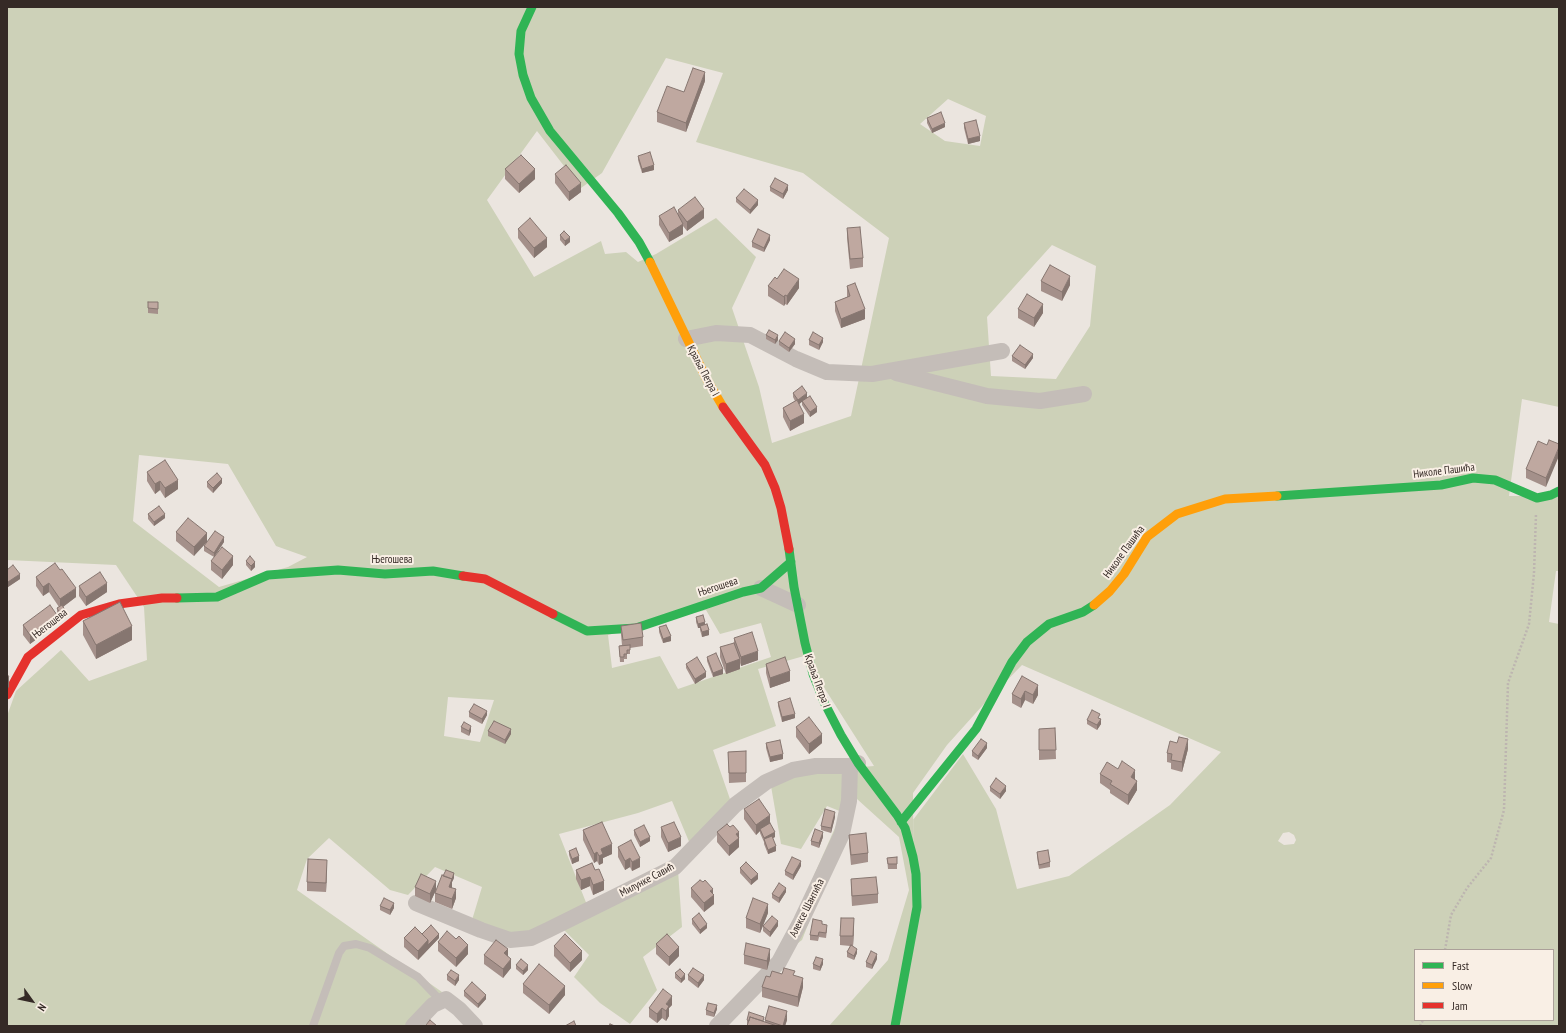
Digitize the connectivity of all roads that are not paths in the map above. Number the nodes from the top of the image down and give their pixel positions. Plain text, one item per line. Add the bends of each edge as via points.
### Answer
1 (532, 7) edge
2 (686, 338) junction
3 (1002, 351) dead end
4 (890, 371) junction
5 (1084, 394) dead end
6 (1559, 491) edge
7 (791, 562) junction
8 (761, 588) junction
9 (798, 605) junction
10 (7, 694) edge
11 (854, 764) junction
12 (901, 822) junction
13 (416, 903) dead end
14 (441, 1001) junction
15 (313, 1026) edge
16 (413, 1026) edge
17 (475, 1026) edge
18 (717, 1026) edge
19 (895, 1026) edge

1 - 2 street, Краља Петра I via 521,31 519,54 531,98 550,131 639,242
2 - 4 street, Краља Петра I via 716,333 750,335 828,372 872,374
2 - 7 street, Краља Петра I via 722,405 765,465 781,508
3 - 4 street, Краља Петра I
4 - 5 street, Краља Петра I via 987,396 1040,401
6 - 12 street, Николе Пашића via 1537,498 1495,480 1473,478 1442,485 1225,499 1177,514 1147,537 1119,580 1096,603 1083,612 1049,624 1027,642 1012,662 976,729
7 - 8 street, Његошева
7 - 9 street, Краља Петра I
8 - 9 street
8 - 10 street, Његошева via 636,628 587,631 485,579 433,571 385,574 338,570 268,575 217,597 162,598 119,604 80,615 28,656
9 - 11 street, Краља Петра I via 813,674
11 - 12 street, Краља Петра I
11 - 13 street, Милунке Савић via 792,770 766,782 735,805 675,867 531,938 510,940
11 - 18 street, Алексе Шантића via 842,834 801,921 779,962
12 - 19 street, Краља Петра I via 913,858 917,907
14 - 15 lane via 418,977 370,948 356,944 344,946 339,953
14 - 16 street via 433,1005
14 - 17 street via 446,999

